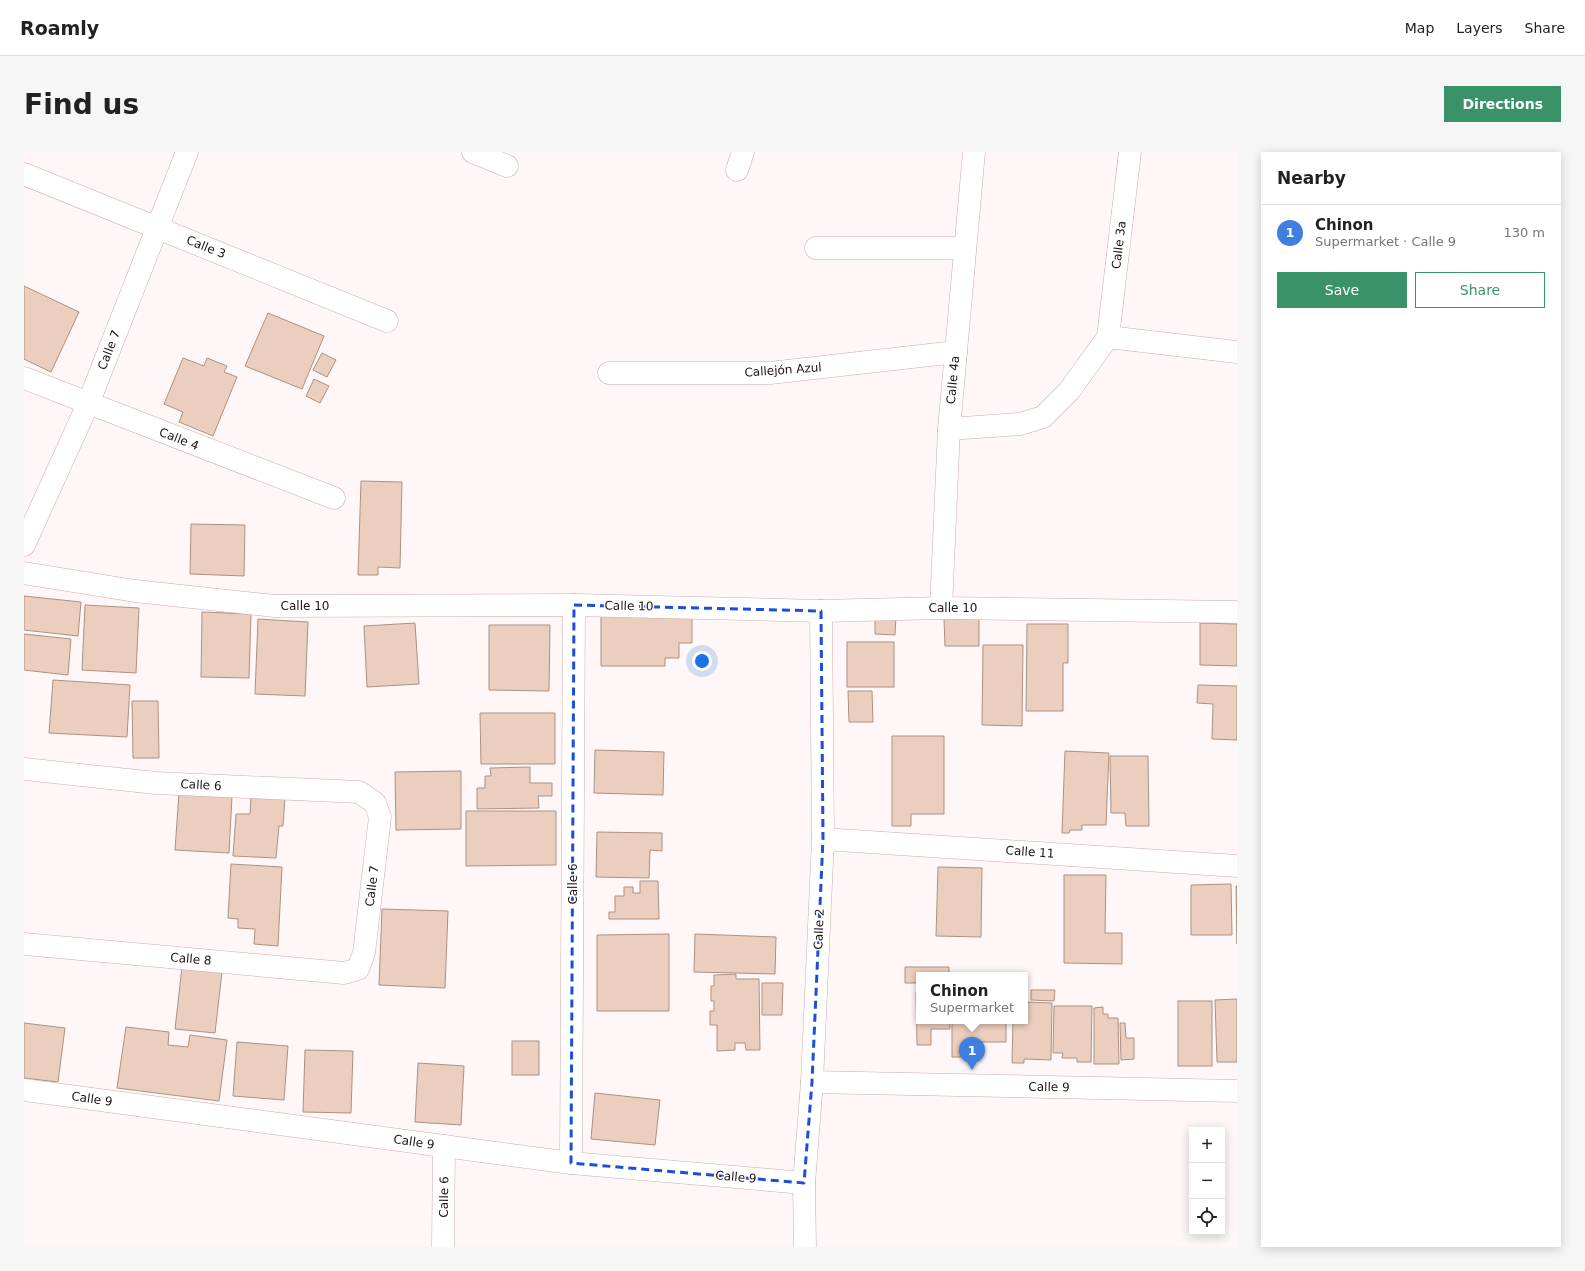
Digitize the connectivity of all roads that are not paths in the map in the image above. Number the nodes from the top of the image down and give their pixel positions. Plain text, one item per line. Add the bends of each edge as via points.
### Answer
1 (187, 152) edge
2 (473, 152) edge
3 (974, 152) edge
4 (1130, 152) edge
5 (507, 166) dead end
6 (24, 174) edge
7 (157, 227) junction
8 (816, 248) dead end
9 (965, 248) junction
10 (387, 321) dead end
11 (1108, 337) junction
12 (956, 352) junction
13 (1237, 352) edge
14 (609, 373) dead end
15 (24, 378) edge
16 (88, 404) junction
17 (949, 429) junction
18 (334, 498) dead end
19 (24, 545) edge
20 (24, 573) edge
21 (574, 605) junction
22 (941, 608) junction
23 (821, 610) junction
24 (1237, 612) edge
25 (24, 769) edge
26 (375, 802) joint
27 (823, 839) junction
28 (1237, 866) edge
29 (24, 944) edge
30 (358, 969) joint
31 (812, 1082) junction
32 (24, 1090) edge
33 (1237, 1091) edge
34 (444, 1146) junction
35 (571, 1163) junction
36 (804, 1183) junction
37 (443, 1247) edge
38 (805, 1247) edge

1 - 7 street, Calle 7
2 - 5 street
3 - 9 street, Calle 4a
4 - 11 street, Calle 3a
6 - 7 street, Calle 3
7 - 10 street, Calle 3
7 - 16 street, Calle 7
8 - 9 street
9 - 12 street, Calle 4a
11 - 13 street
11 - 17 street via 1069,391 1043,417 1020,424
12 - 14 street, Callejón Azul via 770,373
12 - 17 street, Calle 4a
15 - 16 street, Calle 4
16 - 18 street, Calle 4
16 - 19 street, Calle 7
17 - 22 street, Calle 4a
20 - 21 street, Calle 10 via 135,591 275,606
21 - 23 street, Calle 10
21 - 35 street, Calle 6
22 - 23 street, Calle 10
22 - 24 street, Calle 10
23 - 27 street, Calle 2
25 - 26 street, Calle 6 via 156,783 359,792
26 - 30 street, Calle 7 via 380,817 364,952
27 - 28 street, Calle 11
27 - 31 street, Calle 2
29 - 30 street, Calle 8 via 344,973
31 - 33 street, Calle 9
31 - 36 street, Calle 2
32 - 34 street, Calle 9
34 - 35 street, Calle 9
34 - 37 street, Calle 6
35 - 36 street, Calle 9
36 - 38 street, Calle 2

